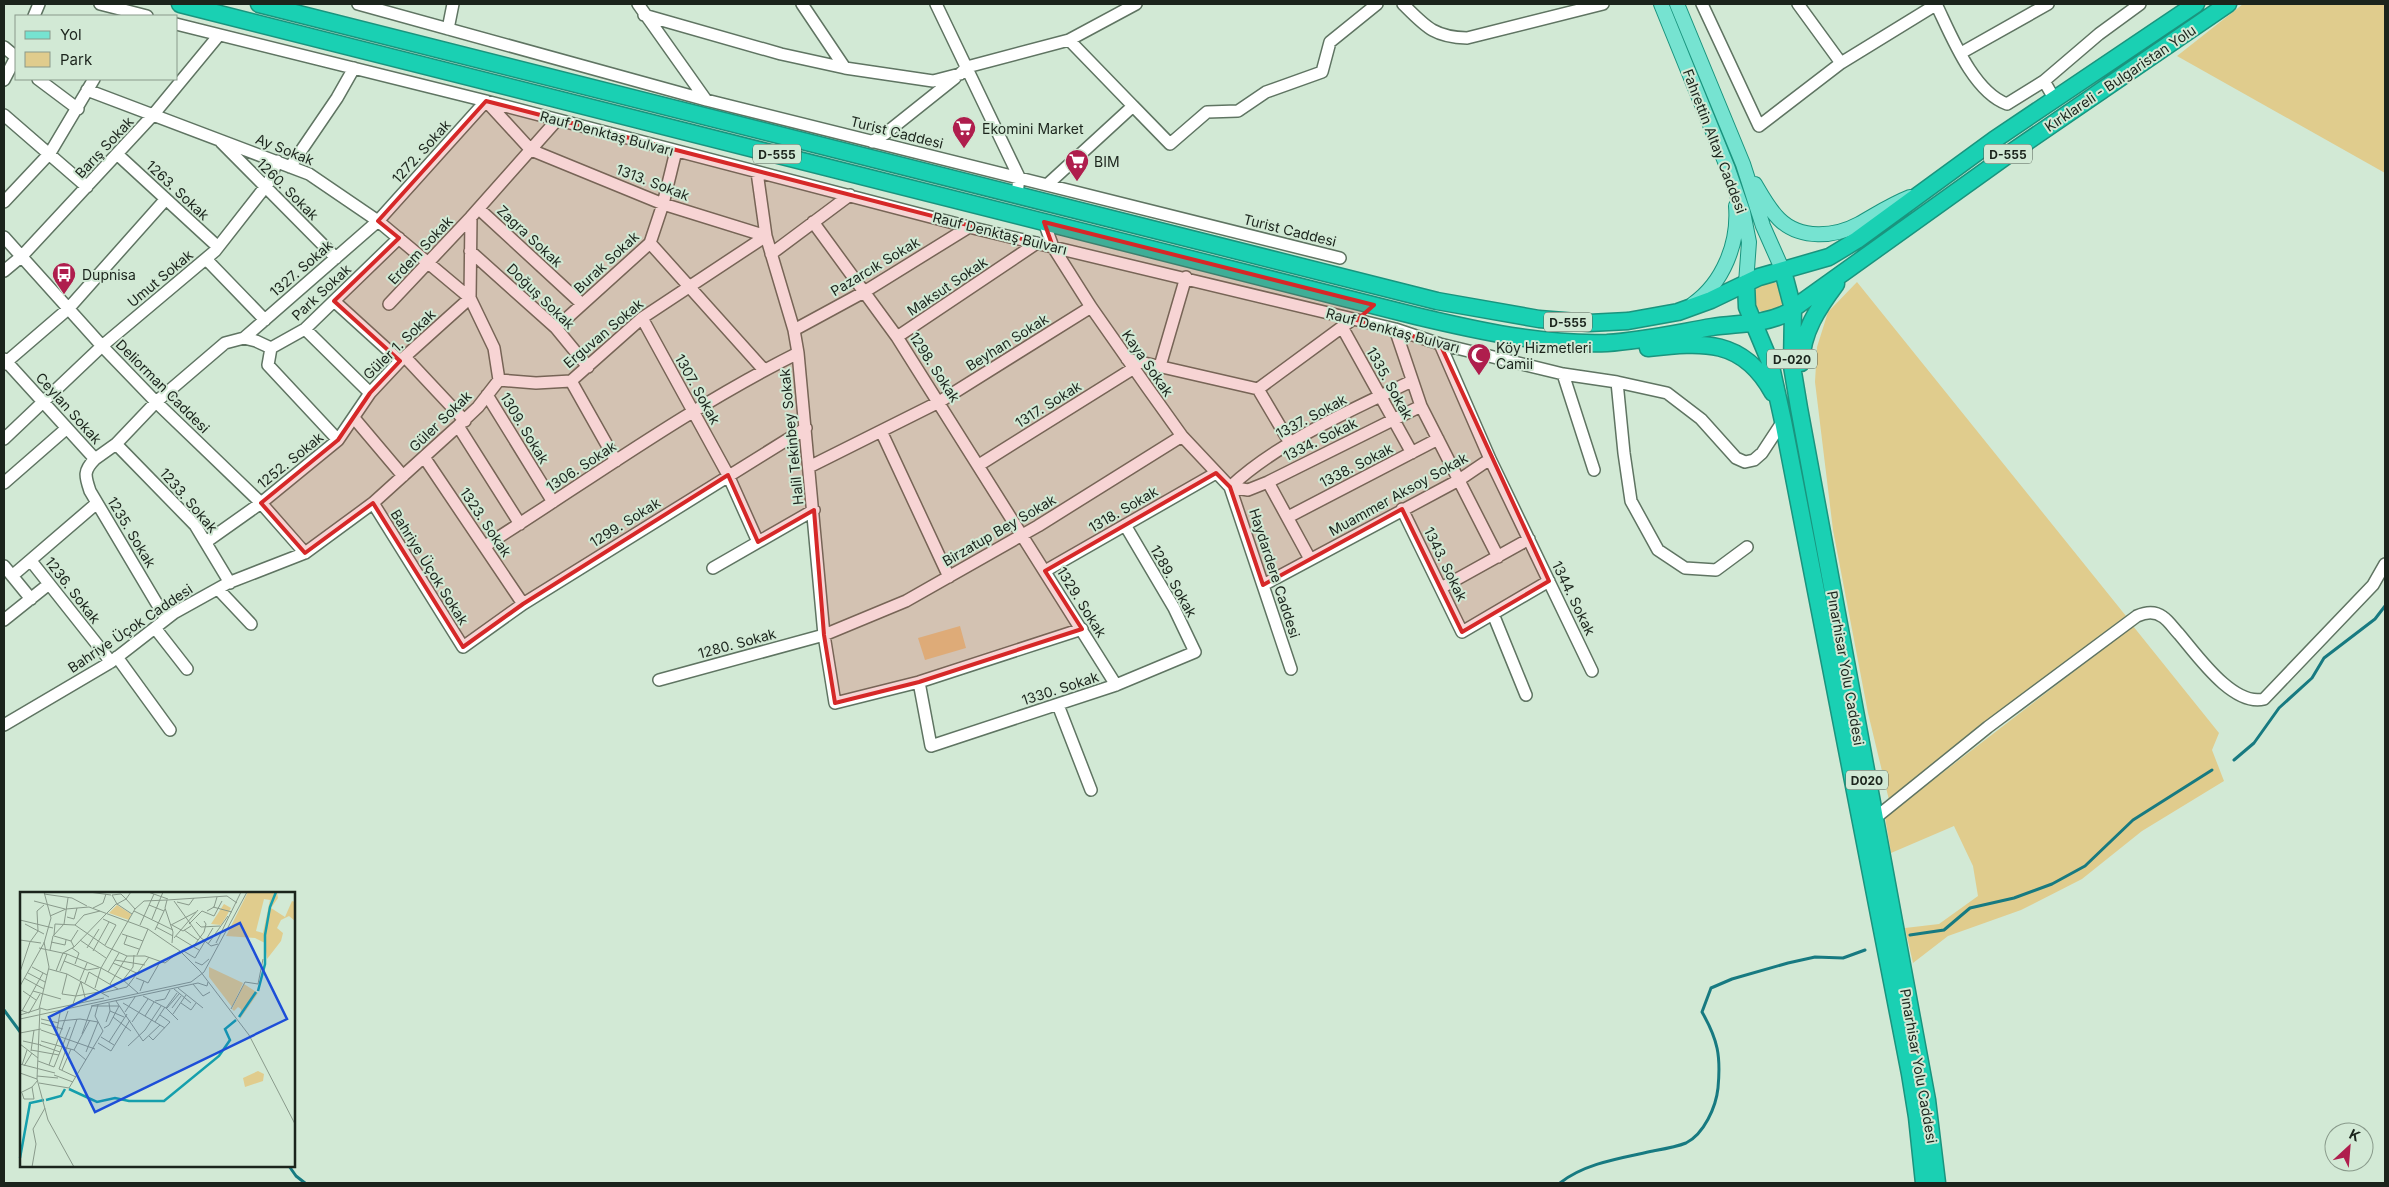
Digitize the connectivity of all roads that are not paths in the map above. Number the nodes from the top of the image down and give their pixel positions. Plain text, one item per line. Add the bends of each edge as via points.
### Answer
1 (100, 4) edge
2 (180, 4) edge
3 (259, 4) edge
4 (358, 4) edge
5 (453, 4) edge
6 (638, 4) edge
7 (802, 4) edge
8 (936, 4) edge
9 (1114, 4) edge
10 (1136, 4) edge
11 (1377, 4) edge
12 (1403, 4) edge
13 (1603, 4) edge
14 (1661, 4) edge
15 (1677, 4) edge
16 (1702, 4) edge
17 (1798, 4) edge
18 (1936, 4) edge
19 (2048, 4) edge
20 (2140, 4) edge
21 (2196, 4) edge
22 (2228, 4) edge
23 (1122, 13) junction
24 (129, 14) edge
25 (644, 15) junction
26 (178, 25) edge
27 (448, 29) junction
28 (219, 35) junction
29 (1069, 40) junction
30 (4, 47) edge
31 (1961, 53) junction
32 (15, 56) edge
33 (15, 59) edge
34 (1841, 63) junction
35 (354, 68) junction
36 (845, 68) junction
37 (964, 70) junction
38 (4, 80) edge
39 (39, 80) edge
40 (93, 80) edge
41 (2044, 81) junction
42 (87, 90) junction
43 (486, 100) junction
44 (706, 100) junction
45 (2056, 100) junction
46 (1133, 106) junction
47 (78, 109) junction
48 (4, 114) edge
49 (154, 115) junction
50 (557, 120) junction
51 (219, 140) junction
52 (872, 142) junction
53 (531, 150) junction
54 (676, 151) junction
55 (50, 153) junction
56 (117, 154) junction
57 (276, 161) junction
58 (1743, 164) junction
59 (290, 167) junction
60 (1728, 169) junction
61 (756, 172) junction
62 (1019, 177) junction
63 (1048, 184) junction
64 (87, 187) junction
65 (265, 187) junction
66 (1920, 194) junction
67 (850, 195) junction
68 (1017, 195) junction
69 (165, 200) junction
70 (4, 202) edge
71 (664, 204) junction
72 (475, 213) junction
73 (378, 220) junction
74 (813, 222) junction
75 (1044, 222) junction
76 (969, 226) junction
77 (1250, 235) junction
78 (766, 236) junction
79 (4, 237) edge
80 (399, 238) junction
81 (650, 243) junction
82 (1037, 243) junction
83 (218, 247) junction
84 (1053, 247) junction
85 (470, 251) junction
86 (1246, 253) junction
87 (771, 254) junction
88 (22, 256) junction
89 (336, 258) junction
90 (1340, 258) dead end
91 (206, 259) junction
92 (428, 263) junction
93 (1846, 270) junction
94 (4, 271) edge
95 (1783, 271) junction
96 (1186, 278) junction
97 (1746, 283) junction
98 (690, 285) junction
99 (864, 292) junction
100 (470, 298) junction
101 (334, 301) junction
102 (390, 304) dead end
103 (582, 304) junction
104 (1374, 305) junction
105 (1091, 307) junction
106 (68, 309) junction
107 (1686, 309) junction
108 (1793, 309) junction
109 (642, 318) junction
110 (1355, 319) junction
111 (265, 320) junction
112 (1754, 323) junction
113 (1342, 327) junction
114 (556, 328) junction
115 (305, 329) junction
116 (1395, 329) junction
117 (794, 330) junction
118 (897, 337) junction
119 (244, 338) junction
120 (1550, 342) junction
121 (1440, 344) junction
122 (102, 346) junction
123 (271, 348) junction
124 (798, 353) junction
125 (402, 359) junction
126 (5, 362) edge
127 (1131, 364) junction
128 (1160, 366) junction
129 (588, 367) junction
130 (764, 370) junction
131 (1564, 374) junction
132 (499, 380) junction
133 (571, 381) junction
134 (1412, 381) junction
135 (1617, 382) junction
136 (1258, 388) junction
137 (370, 393) junction
138 (487, 395) junction
139 (1380, 396) junction
140 (45, 402) junction
141 (156, 402) junction
142 (939, 402) junction
143 (1421, 406) junction
144 (1799, 408) junction
145 (693, 411) junction
146 (354, 418) junction
147 (1393, 420) junction
148 (1784, 421) junction
149 (462, 423) junction
150 (67, 428) junction
151 (806, 428) junction
152 (881, 431) junction
153 (1182, 436) junction
154 (4, 439) edge
155 (1438, 439) junction
156 (338, 440) junction
157 (1290, 443) junction
158 (116, 444) junction
159 (1412, 452) junction
160 (424, 457) junction
161 (95, 459) junction
162 (1490, 459) junction
163 (616, 461) junction
164 (978, 465) junction
165 (4, 467) edge
166 (810, 467) junction
167 (1594, 470) dead end
168 (1216, 473) junction
169 (728, 475) junction
170 (403, 476) junction
171 (8, 480) edge
172 (1459, 480) junction
173 (1268, 482) junction
174 (1230, 487) junction
175 (553, 502) junction
176 (97, 503) junction
177 (261, 503) junction
178 (372, 503) junction
179 (1402, 509) junction
180 (814, 510) junction
181 (1288, 517) junction
182 (520, 524) junction
183 (1125, 525) junction
184 (1023, 535) junction
185 (1529, 539) junction
186 (206, 542) junction
187 (758, 542) junction
188 (485, 546) junction
189 (1748, 547) dead end
190 (305, 553) junction
191 (1498, 558) junction
192 (1310, 559) junction
193 (31, 560) junction
194 (2385, 564) edge
195 (4, 566) edge
196 (713, 568) dead end
197 (1045, 571) junction
198 (12, 576) junction
199 (949, 577) junction
200 (1549, 581) junction
201 (230, 583) junction
202 (49, 584) junction
203 (1263, 585) junction
204 (1441, 588) junction
205 (218, 589) junction
206 (31, 598) junction
207 (523, 604) junction
208 (1493, 614) junction
209 (166, 619) junction
210 (4, 620) edge
211 (251, 624) dead end
212 (155, 628) junction
213 (1082, 629) junction
214 (824, 635) junction
215 (463, 647) joint
216 (1196, 652) joint
217 (114, 659) junction
218 (1292, 668) dead end
219 (187, 669) dead end
220 (1592, 671) dead end
221 (659, 680) dead end
222 (919, 682) junction
223 (1116, 685) junction
224 (1526, 695) dead end
225 (1058, 705) junction
226 (4, 725) edge
227 (170, 730) dead end
228 (1091, 790) dead end
229 (1874, 819) junction
230 (1924, 1183) edge
231 (1937, 1183) edge

1 - 24 street
2 - 75 highway, Rauf Denktaş Bulvarı / D-555
3 - 68 highway, D-555
4 - 27 street, Turist Caddesi
5 - 27 street
6 - 25 street
7 - 36 street
8 - 37 street
9 - 23 street
10 - 23 street
11 - 46 street via 1330,42 1322,72 1266,92 1238,111 1207,112 1170,144
12 - 13 street via 1434,32 1468,38
14 - 60 main road, Fahrettin Altay Caddesi
15 - 58 main road, Fahrettin Altay Caddesi
16 - 34 street via 1759,126
17 - 34 street
18 - 31 street
18 - 34 street
19 - 31 street
20 - 41 street
21 - 45 highway, Kırklareli - Bulgaristan Yolu / D-555
22 - 93 highway, Kırklareli - Bulgaristan Yolu / D-555 via 2008,154
23 - 29 street
25 - 36 street via 781,54
25 - 44 street
26 - 28 street, Rauf Denktaş Bulvarı
27 - 44 street, Turist Caddesi
28 - 35 street, Rauf Denktaş Bulvarı
28 - 49 street, Barış Sokak
29 - 37 street
29 - 46 street
30 - 32 street
31 - 41 street via 1982,86 2007,104
33 - 38 street
35 - 43 street, Rauf Denktaş Bulvarı
35 - 59 street
36 - 37 street via 933,81
37 - 52 street
37 - 62 street
39 - 47 street
40 - 42 street
41 - 45 street
42 - 47 street
42 - 49 street, Ay Sokak
43 - 50 street, Rauf Denktaş Bulvarı
43 - 53 street
43 - 73 street, 1272. Sokak
44 - 52 street, Turist Caddesi
45 - 66 highway, Kırklareli - Bulgaristan Yolu / D-555
46 - 63 street
47 - 55 street
48 - 55 street
49 - 51 street, Ay Sokak
49 - 56 street, Barış Sokak
50 - 53 street
50 - 54 street, Rauf Denktaş Bulvarı
51 - 57 street, Ay Sokak
51 - 65 street, 1260. Sokak
52 - 62 street, Turist Caddesi
53 - 71 street, 1313. Sokak
53 - 72 street
54 - 61 street, Rauf Denktaş Bulvarı
54 - 71 street, Burak Sokak
55 - 64 street
55 - 70 street
56 - 64 street, Barış Sokak
56 - 69 street, 1263. Sokak
57 - 59 street, Ay Sokak
57 - 65 street, Umut Sokak
58 - 66 main road via 1779,219 1798,231 1811,234 1842,231 1891,204
58 - 95 main road, Fahrettin Altay Caddesi via 1763,226
59 - 73 street, Ay Sokak via 310,174
60 - 97 main road, Fahrettin Altay Caddesi via 1748,232
60 - 107 main road via 1737,214 1735,234 1725,265 1712,288
61 - 67 street, Rauf Denktaş Bulvarı
61 - 78 street, Halil Tekinbey Sokak
62 - 63 street, Turist Caddesi
62 - 68 street
63 - 77 street, Turist Caddesi
64 - 88 street, Barış Sokak
65 - 83 street, Umut Sokak
65 - 89 street, 1260. Sokak
66 - 95 highway, Kırklareli - Bulgaristan Yolu / D-555 via 1829,257
67 - 74 street
67 - 76 street, Rauf Denktaş Bulvarı
68 - 86 highway, D-555
69 - 83 street, 1263. Sokak
69 - 106 street
71 - 78 street, 1313. Sokak
71 - 81 street, Burak Sokak
72 - 85 street
72 - 92 street, Erdem Sokak
72 - 103 street, Zagra Sokak
73 - 80 street, Ay Sokak
73 - 89 street, 1327. Sokak
74 - 87 street
74 - 99 street, 1298. Sokak
75 - 84 street, Kaya Sokak
75 - 104 highway, Rauf Denktaş Bulvarı / D-555
76 - 82 street, Rauf Denktaş Bulvarı
76 - 99 street, Pazarcık Sokak
77 - 86 street
77 - 90 street, Turist Caddesi
78 - 87 street, Halil Tekinbey Sokak
78 - 98 street, Erguvan Sokak
79 - 88 street, Deliorman Caddesi
80 - 92 street, Ay Sokak
80 - 101 street, Park Sokak
81 - 98 street
81 - 103 street, Burak Sokak
82 - 84 street, Rauf Denktaş Bulvarı
82 - 118 street, Maksut Sokak
83 - 91 street, Umut Sokak
84 - 96 street, Rauf Denktaş Bulvarı
84 - 105 street, Kaya Sokak
85 - 100 street
85 - 114 street, Doğuş Sokak
86 - 107 highway, D-555 via 1437,301 1539,319 1609,323 1645,319
87 - 117 street, Halil Tekinbey Sokak
88 - 94 street, Barış Sokak
88 - 106 street, Deliorman Caddesi
89 - 111 street, 1327. Sokak
91 - 111 street
91 - 122 street, Umut Sokak
92 - 100 street, Ay Sokak
92 - 102 street, Erdem Sokak
93 - 108 highway, Kırklareli - Bulgaristan Yolu / D-555
93 - 144 highway via 1817,310 1805,340 1801,354
95 - 97 highway, D-555
95 - 108 highway, Pınarhisar Yolu Caddesi / D-020
96 - 110 street, Rauf Denktaş Bulvarı
96 - 128 street
97 - 107 highway, D-555
97 - 112 highway, Pınarhisar Yolu Caddesi via 1747,307
98 - 109 street, Erguvan Sokak
98 - 130 street
99 - 117 street, Pazarcık Sokak
99 - 118 street, 1298. Sokak
100 - 125 street, Güler 1. Sokak
100 - 132 street via 494,348
101 - 115 street, Park Sokak
101 - 125 street
103 - 114 street, Burak Sokak
104 - 110 street
104 - 120 highway, Rauf Denktaş Bulvarı / D-555 via 1477,330
105 - 127 street, Kaya Sokak
105 - 142 street, Beyhan Sokak
106 - 122 street, Deliorman Caddesi
106 - 126 street
108 - 112 highway, D-555
108 - 144 highway, Pınarhisar Yolu Caddesi / D-020 via 1792,366
109 - 129 street, Erguvan Sokak
109 - 145 street, 1307. Sokak
110 - 113 street
110 - 116 street, Rauf Denktaş Bulvarı
111 - 119 street, 1327. Sokak
112 - 120 highway, Rauf Denktaş Bulvarı / D-555 via 1600,343
112 - 148 highway, Pınarhisar Yolu Caddesi via 1770,362
113 - 136 street
113 - 139 street, 1335. Sokak
114 - 129 street, Doğuş Sokak
115 - 123 street, Park Sokak
115 - 137 street
116 - 121 street, Rauf Denktaş Bulvarı
116 - 134 street
117 - 124 street, Halil Tekinbey Sokak
118 - 142 street, 1298. Sokak
119 - 123 street
119 - 141 street via 225,343
120 - 148 highway via 1601,350 1696,344 1729,349 1762,376
121 - 131 street, Rauf Denktaş Bulvarı
121 - 162 street, Muammer Aksoy Sokak
122 - 140 street, Umut Sokak
122 - 141 street, Deliorman Caddesi
123 - 156 street via 268,365
124 - 130 street
124 - 151 street, Halil Tekinbey Sokak
125 - 137 street, Güler 1. Sokak
125 - 149 street
126 - 140 street, Ceylan Sokak
127 - 128 street
127 - 153 street, Kaya Sokak
127 - 164 street, 1317. Sokak
128 - 136 street
129 - 133 street, Erguvan Sokak
130 - 145 street
131 - 135 street, Rauf Denktaş Bulvarı
131 - 167 street
132 - 133 street, Erguvan Sokak
132 - 138 street, Güler Sokak
133 - 163 street
134 - 139 street, 1337. Sokak
134 - 143 street
135 - 148 street, Rauf Denktaş Bulvarı via 1667,393 1701,419 1736,458 1745,462 1762,453
135 - 189 street via 1631,500 1658,550 1685,568 1716,570
136 - 157 street
137 - 146 street, Güler 1. Sokak
138 - 149 street, Güler Sokak
138 - 175 street, 1309. Sokak
139 - 147 street, 1335. Sokak
139 - 157 street, 1337. Sokak
140 - 150 street, Ceylan Sokak
140 - 154 street, Umut Sokak
141 - 158 street, Ceylan Sokak
141 - 177 street, Deliorman Caddesi
142 - 152 street, Beyhan Sokak
142 - 164 street, 1298. Sokak
143 - 147 street, 1334. Sokak
143 - 155 street
144 - 229 highway, Pınarhisar Yolu Caddesi / D020
145 - 163 street, 1306. Sokak
145 - 169 street, 1307. Sokak
146 - 156 street, Güler 1. Sokak
146 - 170 street
147 - 159 street, 1335. Sokak
147 - 173 street, 1334. Sokak
148 - 230 highway, Pınarhisar Yolu Caddesi / D020 via 1910,1074
149 - 160 street, Güler Sokak
149 - 182 street
150 - 161 street, Ceylan Sokak
150 - 171 street
151 - 166 street, Halil Tekinbey Sokak
151 - 169 street, 1299. Sokak
152 - 166 street, Beyhan Sokak
152 - 199 street
153 - 168 street, Kaya Sokak
153 - 184 street, Birzatup Bey Sokak
155 - 159 street, 1338. Sokak
155 - 172 street
156 - 177 street, 1252. Sokak
157 - 174 street, 1337. Sokak
158 - 161 street, Ceylan Sokak
158 - 186 street, 1233. Sokak via 195,525
159 - 181 street, 1338. Sokak
160 - 170 street, Güler Sokak
160 - 188 street, 1323. Sokak
161 - 176 street, 1235. Sokak via 84,475
162 - 172 street, Muammer Aksoy Sokak
162 - 185 street, 1344. Sokak
163 - 175 street, 1306. Sokak
164 - 184 street, 1298. Sokak
165 - 171 street
166 - 180 street, Halil Tekinbey Sokak
168 - 174 street, Kaya Sokak
168 - 183 street, 1318. Sokak
169 - 187 street, 1307. Sokak
169 - 207 street, 1299. Sokak
170 - 178 street, Güler Sokak
172 - 179 street, Muammer Aksoy Sokak
172 - 191 street
173 - 174 street, 1334. Sokak via 1248,490
173 - 181 street
174 - 203 street, Haydardere Caddesi
175 - 182 street, 1306. Sokak
176 - 193 street
176 - 209 street, 1235. Sokak
177 - 186 street, 1252. Sokak
177 - 190 street, Deliorman Caddesi
178 - 190 street, Güler Sokak
178 - 215 street, Bahriye Üçok Sokak
179 - 192 street, Muammer Aksoy Sokak
179 - 204 street, 1343. Sokak
180 - 187 street
180 - 214 street, Halil Tekinbey Sokak
181 - 192 street
182 - 188 street, 1306. Sokak
183 - 197 street, 1318. Sokak
183 - 216 street, 1289. Sokak
184 - 197 street, 1329. Sokak
184 - 199 street, Birzatup Bey Sokak
185 - 191 street
185 - 200 street, 1344. Sokak
186 - 201 street, 1233. Sokak
187 - 196 street
188 - 207 street, 1323. Sokak
190 - 201 street, Bahriye Üçok Caddesi
191 - 204 street
192 - 203 street, Muammer Aksoy Sokak
193 - 198 street
193 - 202 street, 1236. Sokak
194 - 229 street via 2374,585 2264,700 2250,701 2227,687 2164,617 2146,612 1988,727
195 - 198 street
197 - 213 street, 1329. Sokak
198 - 206 street
199 - 214 street, Birzatup Bey Sokak via 906,601
200 - 208 street
200 - 220 street, 1344. Sokak
201 - 205 street, Bahriye Üçok Caddesi
202 - 206 street
202 - 217 street, 1236. Sokak
203 - 218 street, Haydardere Caddesi
204 - 208 street, 1343. Sokak via 1462,632
205 - 209 street, Bahriye Üçok Caddesi
205 - 211 street
206 - 210 street
207 - 215 street, 1299. Sokak
208 - 224 street
209 - 212 street, Bahriye Üçok Caddesi
212 - 217 street, Bahriye Üçok Caddesi
212 - 219 street
213 - 222 street
213 - 223 street, 1329. Sokak
214 - 221 street, 1280. Sokak
214 - 222 street, Halil Tekinbey Sokak via 835,703
216 - 223 street, 1330. Sokak
217 - 226 street, Bahriye Üçok Caddesi
217 - 227 street, 1236. Sokak
222 - 225 street, 1330. Sokak via 931,746
223 - 225 street, 1330. Sokak
225 - 228 street
229 - 231 highway, Pınarhisar Yolu Caddesi / D020 via 1927,1100

